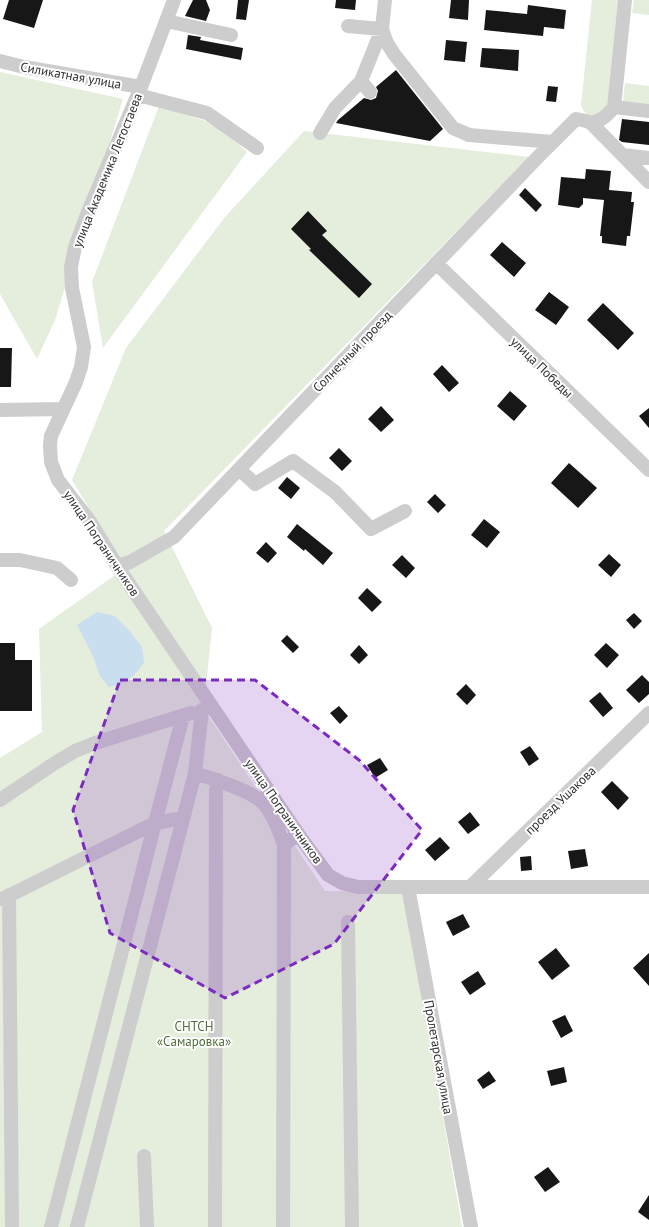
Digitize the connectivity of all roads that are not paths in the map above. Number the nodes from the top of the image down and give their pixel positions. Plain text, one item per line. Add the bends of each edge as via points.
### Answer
1 (174, 0) edge
2 (385, 0) edge
3 (625, 0) edge
4 (166, 21) junction
5 (348, 26) dead end
6 (382, 29) junction
7 (231, 35) dead end
8 (0, 61) edge
9 (140, 91) junction
10 (614, 106) junction
11 (649, 111) edge
12 (591, 124) junction
13 (320, 133) dead end
14 (553, 142) junction
15 (257, 148) dead end
16 (623, 155) junction
17 (649, 158) edge
18 (649, 182) edge
19 (436, 263) junction
20 (63, 409) junction
21 (0, 410) edge
22 (239, 469) junction
23 (649, 470) edge
24 (58, 480) joint
25 (405, 511) dead end
26 (0, 560) edge
27 (117, 566) junction
28 (71, 580) dead end
29 (207, 708) junction
30 (649, 713) edge
31 (183, 716) junction
32 (195, 773) junction
33 (218, 780) junction
34 (0, 800) edge
35 (183, 818) junction
36 (155, 823) junction
37 (298, 834) junction
38 (284, 845) junction
39 (408, 887) junction
40 (470, 887) junction
41 (649, 887) edge
42 (4, 898) edge
43 (348, 922) dead end
44 (144, 1156) dead end
45 (12, 1227) edge
46 (51, 1227) edge
47 (77, 1227) edge
48 (147, 1227) edge
49 (215, 1227) edge
50 (284, 1227) edge
51 (352, 1227) edge
52 (471, 1227) edge

1 - 4 street, улица Академика Легостаева
2 - 6 street
3 - 10 street
4 - 7 street
4 - 9 street, улица Академика Легостаева
5 - 6 street
6 - 13 street via 366,86 335,108
6 - 14 street via 394,54 453,128 469,135
8 - 9 street, Силикатная улица
9 - 15 street, Силикатная улица via 207,113
9 - 20 street, улица Академика Легостаева via 75,247 71,267 72,288 84,347 76,382
10 - 11 street
10 - 12 street via 601,121
12 - 14 street, Солнечный проезд via 576,119
12 - 16 street
14 - 19 street, Солнечный проезд
16 - 17 street
16 - 18 street
19 - 22 street, Солнечный проезд
19 - 23 street, улица Победы
20 - 21 street
20 - 24 street, улица Академика Легостаева via 51,436 50,446 51,462
22 - 25 street via 255,484 293,460 335,492 371,529
22 - 27 street, Солнечный проезд via 174,536 130,562
24 - 27 street, улица Пограничников via 89,520
26 - 28 street via 20,560 57,568
27 - 29 street, улица Пограничников
29 - 31 street
29 - 32 street
29 - 37 street, улица Пограничников
30 - 40 street, проезд Ушакова
31 - 34 street via 94,743 54,763
31 - 36 street
32 - 33 street
32 - 35 street
33 - 38 street via 263,802 276,823
33 - 49 street
35 - 36 street
35 - 47 street
36 - 42 street
36 - 46 street
37 - 38 street
37 - 39 street, улица Пограничников via 328,874 342,883 358,887
38 - 50 street
39 - 40 street, улица Пограничников
39 - 52 street, Пролетарская улица
40 - 41 street, улица Пограничников
42 - 45 street
43 - 51 street
44 - 48 street

